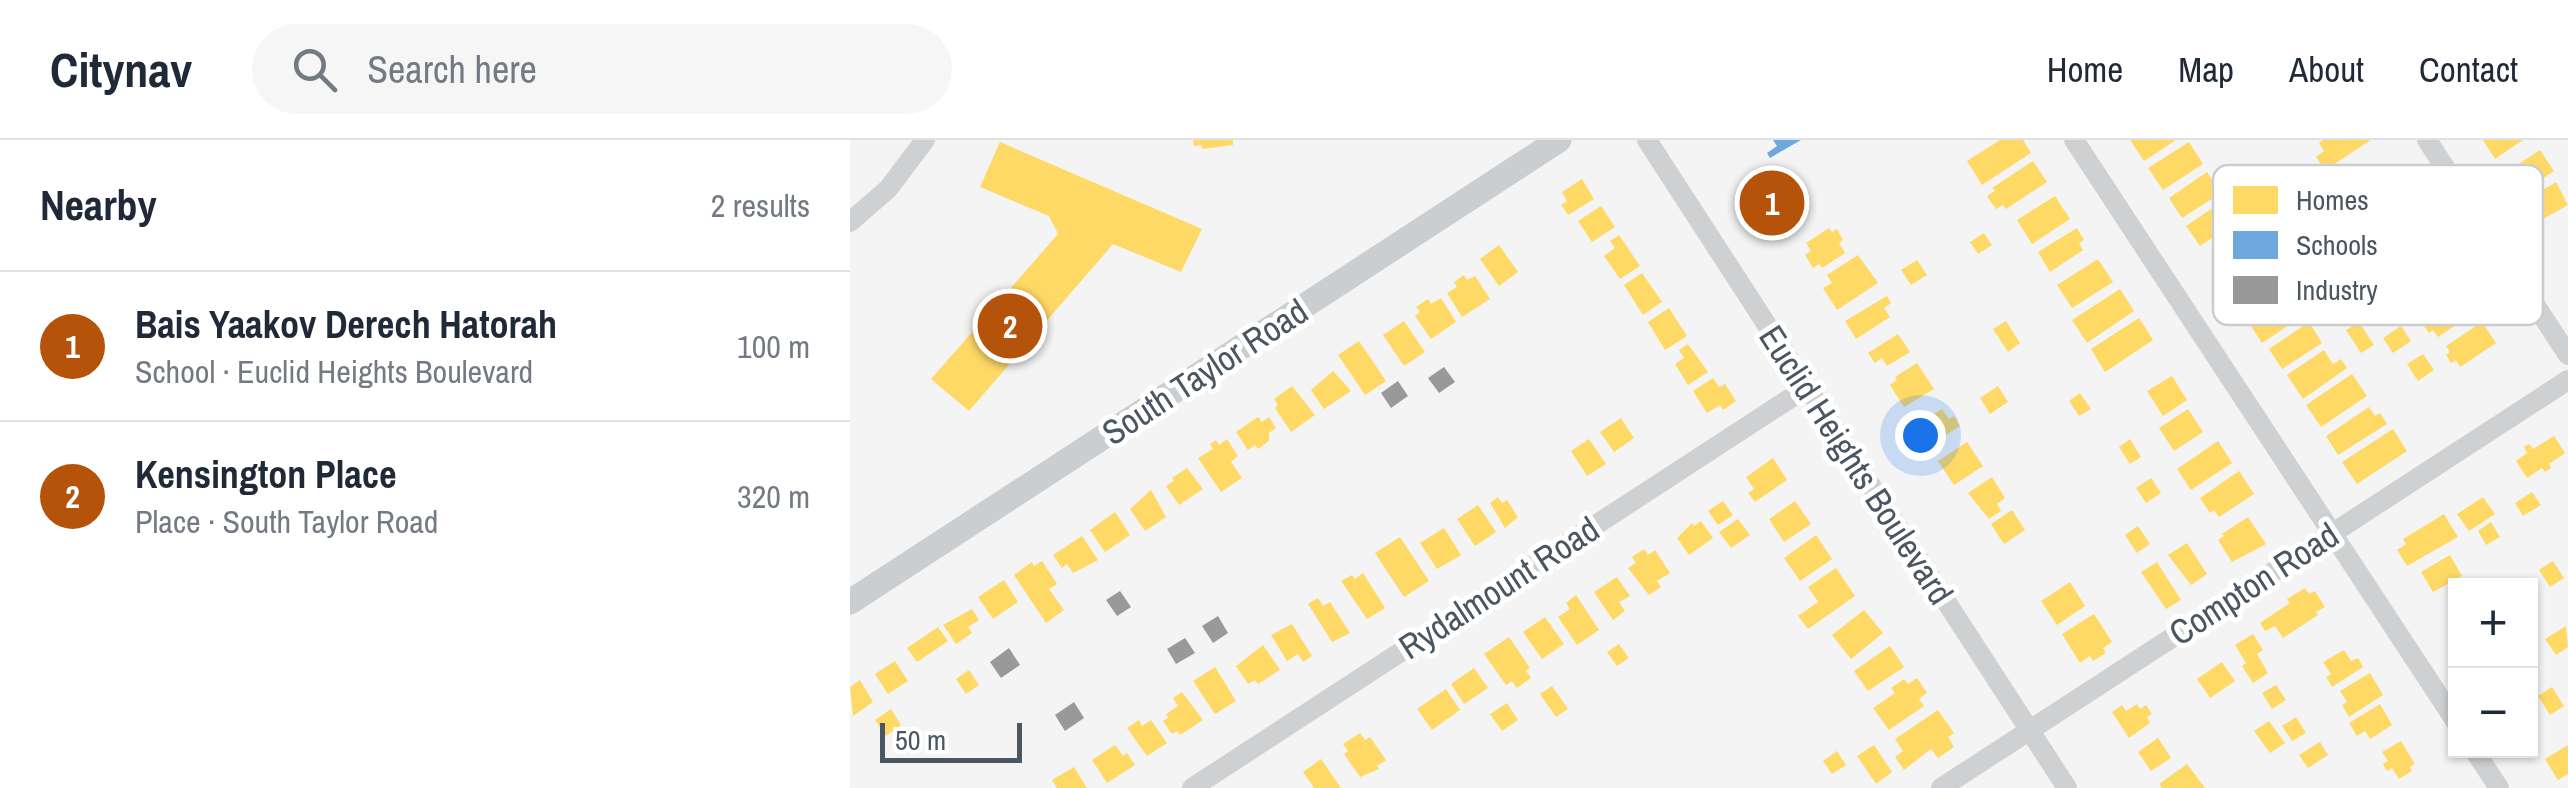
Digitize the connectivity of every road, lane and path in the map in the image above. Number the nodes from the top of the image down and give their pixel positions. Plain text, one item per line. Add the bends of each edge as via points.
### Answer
1 (925, 140) edge
2 (1559, 140) edge
3 (1647, 140) edge
4 (2074, 140) edge
5 (2427, 140) edge
6 (2443, 165) edge
7 (850, 222) edge
8 (2543, 317) edge
9 (2568, 355) edge
10 (2568, 380) edge
11 (1806, 388) junction
12 (2332, 534) junction
13 (850, 602) edge
14 (2448, 710) edge
15 (2028, 730) junction
16 (2479, 758) edge
17 (1192, 788) edge
18 (1941, 788) edge
19 (2066, 788) edge
20 (2499, 788) edge

1 - 7 street via 888,189
2 - 13 main road, South Taylor Road
3 - 11 street, Euclid Heights Boulevard
4 - 12 street
5 - 6 street
8 - 9 street
10 - 12 street, Compton Road
11 - 15 street, Euclid Heights Boulevard
11 - 17 street, Rydalmount Road
12 - 14 street
12 - 15 street, Compton Road
15 - 18 street, Compton Road
15 - 19 street, Euclid Heights Boulevard
16 - 20 street

